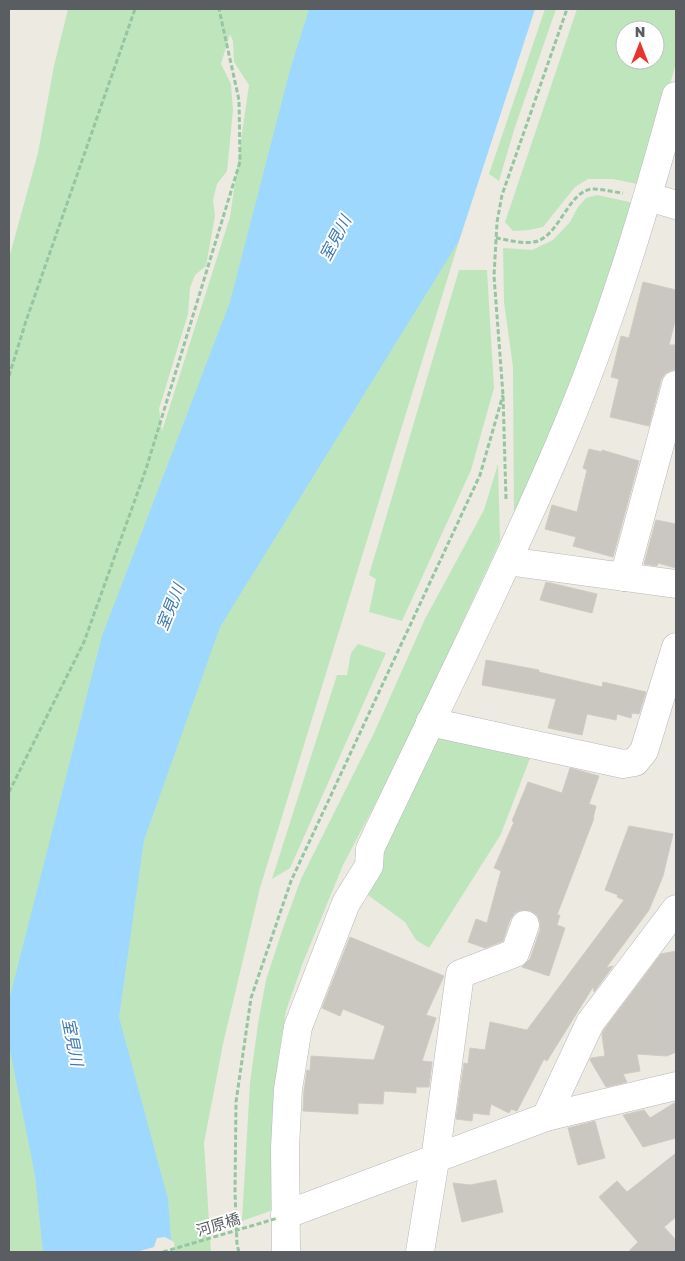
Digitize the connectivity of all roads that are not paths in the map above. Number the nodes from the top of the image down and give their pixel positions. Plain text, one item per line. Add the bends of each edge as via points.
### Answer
1 (676, 96) edge
2 (649, 197) junction
3 (676, 205) edge
4 (676, 385) edge
5 (508, 561) junction
6 (624, 577) junction
7 (676, 584) edge
8 (676, 647) edge
9 (430, 722) junction
10 (676, 909) edge
11 (525, 925) dead end
12 (676, 1086) edge
13 (546, 1117) junction
14 (435, 1160) junction
15 (282, 1216) junction
16 (286, 1252) edge
17 (420, 1252) edge

1 - 2 street
2 - 3 street
2 - 5 street via 605,329
4 - 6 street
5 - 6 street
5 - 9 street
6 - 7 street
8 - 9 street via 644,751 635,762 622,764
9 - 15 street via 370,849 369,866 346,903 298,1026 288,1089
10 - 13 street via 590,1023
11 - 14 street via 515,953 460,974
12 - 13 street
13 - 14 street
14 - 15 street
14 - 17 street
15 - 16 street

